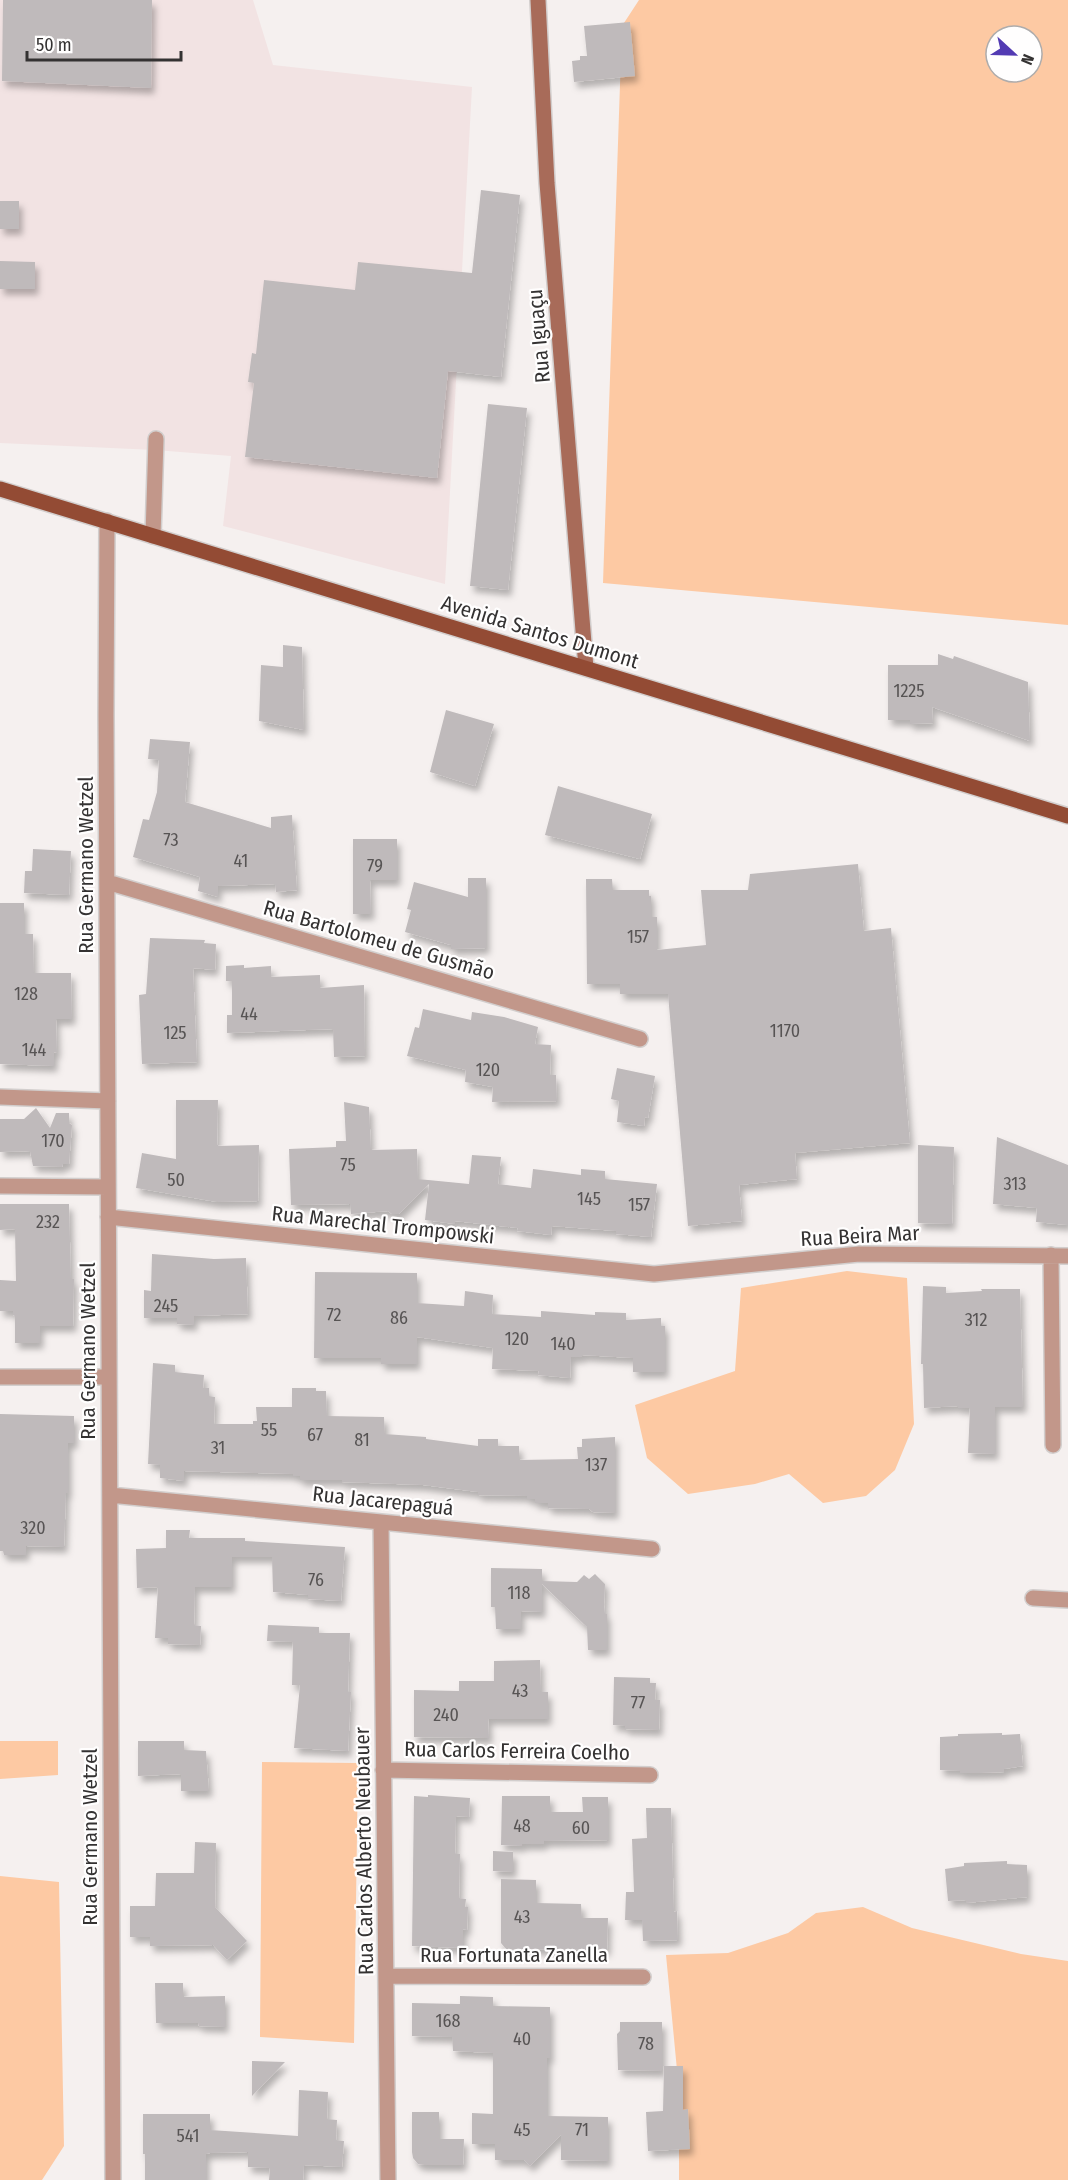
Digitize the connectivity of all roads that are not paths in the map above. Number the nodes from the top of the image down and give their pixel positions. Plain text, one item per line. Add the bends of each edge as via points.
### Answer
1 (538, 0) edge
2 (156, 439) dead end
3 (0, 489) edge
4 (107, 521) junction
5 (153, 536) junction
6 (586, 668) junction
7 (1068, 816) edge
8 (106, 882) junction
9 (640, 1039) dead end
10 (0, 1097) edge
11 (108, 1101) junction
12 (0, 1186) edge
13 (108, 1187) junction
14 (108, 1217) junction
15 (1051, 1256) junction
16 (1068, 1256) edge
17 (654, 1274) joint
18 (0, 1377) edge
19 (109, 1377) junction
20 (1053, 1445) dead end
21 (110, 1495) junction
22 (381, 1522) junction
23 (652, 1549) dead end
24 (1033, 1598) dead end
25 (1068, 1600) edge
26 (384, 1770) junction
27 (650, 1775) dead end
28 (386, 1976) junction
29 (643, 1977) dead end
30 (113, 2180) edge
31 (388, 2180) edge

1 - 6 street, Rua Iguaçu via 547,183
2 - 5 street
3 - 4 main road, Avenida Santos Dumont
4 - 5 main road, Avenida Santos Dumont
4 - 8 street, Rua Germano Wetzel
5 - 6 main road, Avenida Santos Dumont
6 - 7 main road, Avenida Santos Dumont
8 - 9 street, Rua Bartolomeu de Gusmão
8 - 11 street, Rua Germano Wetzel
10 - 11 street
11 - 13 street, Rua Germano Wetzel
12 - 13 street
13 - 14 street, Rua Germano Wetzel
14 - 17 street, Rua Marechal Trompowski
14 - 19 street, Rua Germano Wetzel
15 - 16 street, Rua Beira Mar
15 - 17 street, Rua Beira Mar via 859,1254
15 - 20 street
18 - 19 street
19 - 21 street, Rua Germano Wetzel
21 - 22 street, Rua Jacarepaguá
21 - 30 street, Rua Germano Wetzel
22 - 23 street, Rua Jacarepaguá
22 - 26 street, Rua Carlos Alberto Neubauer
24 - 25 street
26 - 27 street, Rua Carlos Ferreira Coelho
26 - 28 street, Rua Carlos Alberto Neubauer
28 - 29 street, Rua Fortunata Zanella
28 - 31 street, Rua Carlos Alberto Neubauer

